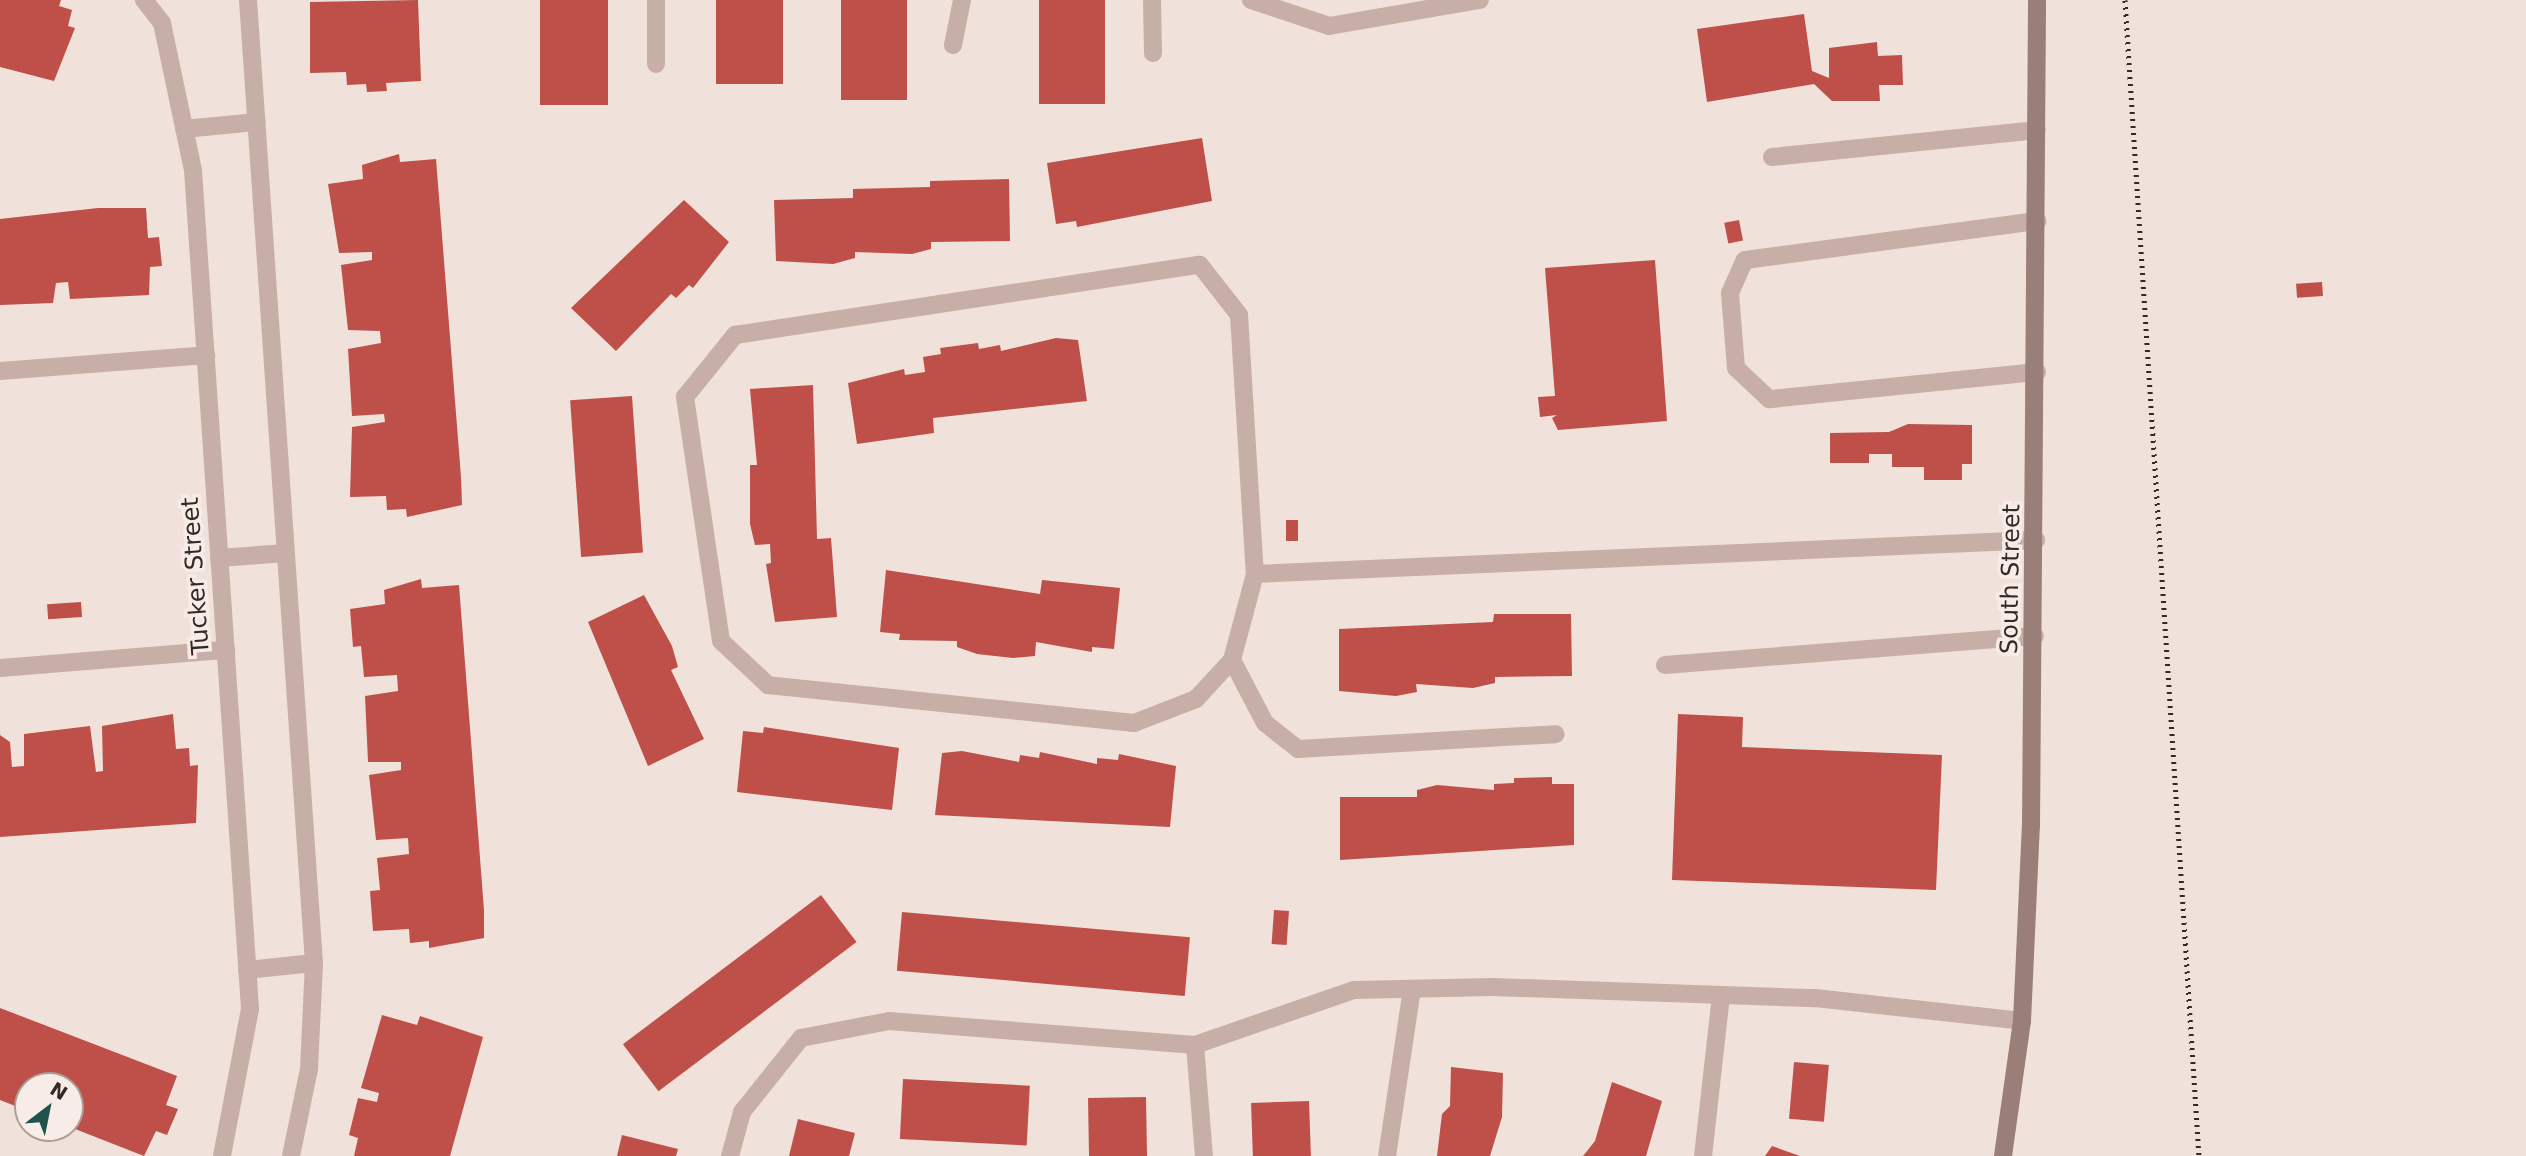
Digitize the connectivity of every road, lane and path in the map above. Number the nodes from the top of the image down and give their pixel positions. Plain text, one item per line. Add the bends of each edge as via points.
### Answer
1 (144, 0) edge
2 (248, 0) edge
3 (656, 0) edge
4 (962, 0) edge
5 (1152, 0) edge
6 (1251, 0) edge
7 (1480, 0) edge
8 (2038, 0) edge
9 (953, 45) dead end
10 (1153, 53) dead end
11 (656, 64) dead end
12 (257, 121) junction
13 (184, 129) junction
14 (2037, 130) junction
15 (1772, 157) dead end
16 (2037, 220) junction
17 (206, 355) junction
18 (0, 371) edge
19 (2036, 372) junction
20 (2036, 540) junction
21 (286, 553) junction
22 (219, 558) junction
23 (1255, 574) junction
24 (2035, 636) junction
25 (226, 650) junction
26 (1232, 660) junction
27 (1665, 665) dead end
28 (0, 668) edge
29 (1556, 734) dead end
30 (314, 963) junction
31 (247, 970) junction
32 (1412, 989) junction
33 (1721, 995) junction
34 (2022, 1021) junction
35 (1195, 1045) junction
36 (222, 1156) edge
37 (291, 1156) edge
38 (730, 1156) edge
39 (1204, 1156) edge
40 (1387, 1156) edge
41 (1703, 1156) edge
42 (2003, 1156) edge

1 - 13 street, Tucker Street via 162,23
2 - 12 street
3 - 11 street
4 - 9 street
5 - 10 street
6 - 7 street via 1329,26
8 - 14 main road, South Street
12 - 13 street
12 - 21 street
13 - 17 street, Tucker Street via 193,170
14 - 15 street
14 - 16 main road, South Street
16 - 19 main road, South Street
16 - 19 street via 1745,260 1730,293 1737,368 1769,398
17 - 18 street
17 - 22 street, Tucker Street
19 - 20 main road, South Street
20 - 23 street
20 - 24 main road, South Street
21 - 22 street
21 - 30 street
22 - 25 street, Tucker Street
23 - 26 street
23 - 26 street via 1239,315 1200,265 735,335 685,397 721,641 768,685 1134,723 1196,699
24 - 27 street
24 - 34 main road, South Street
25 - 28 street
25 - 31 street, Tucker Street
26 - 29 street via 1265,723 1298,749
30 - 31 street
30 - 37 street via 309,1069
31 - 36 street, Tucker Street via 250,1009
32 - 33 street
32 - 35 street via 1354,990
32 - 40 street
33 - 34 street via 1815,998
33 - 41 street
34 - 42 main road, South Street
35 - 38 street via 889,1021 801,1038 742,1112
35 - 39 street

